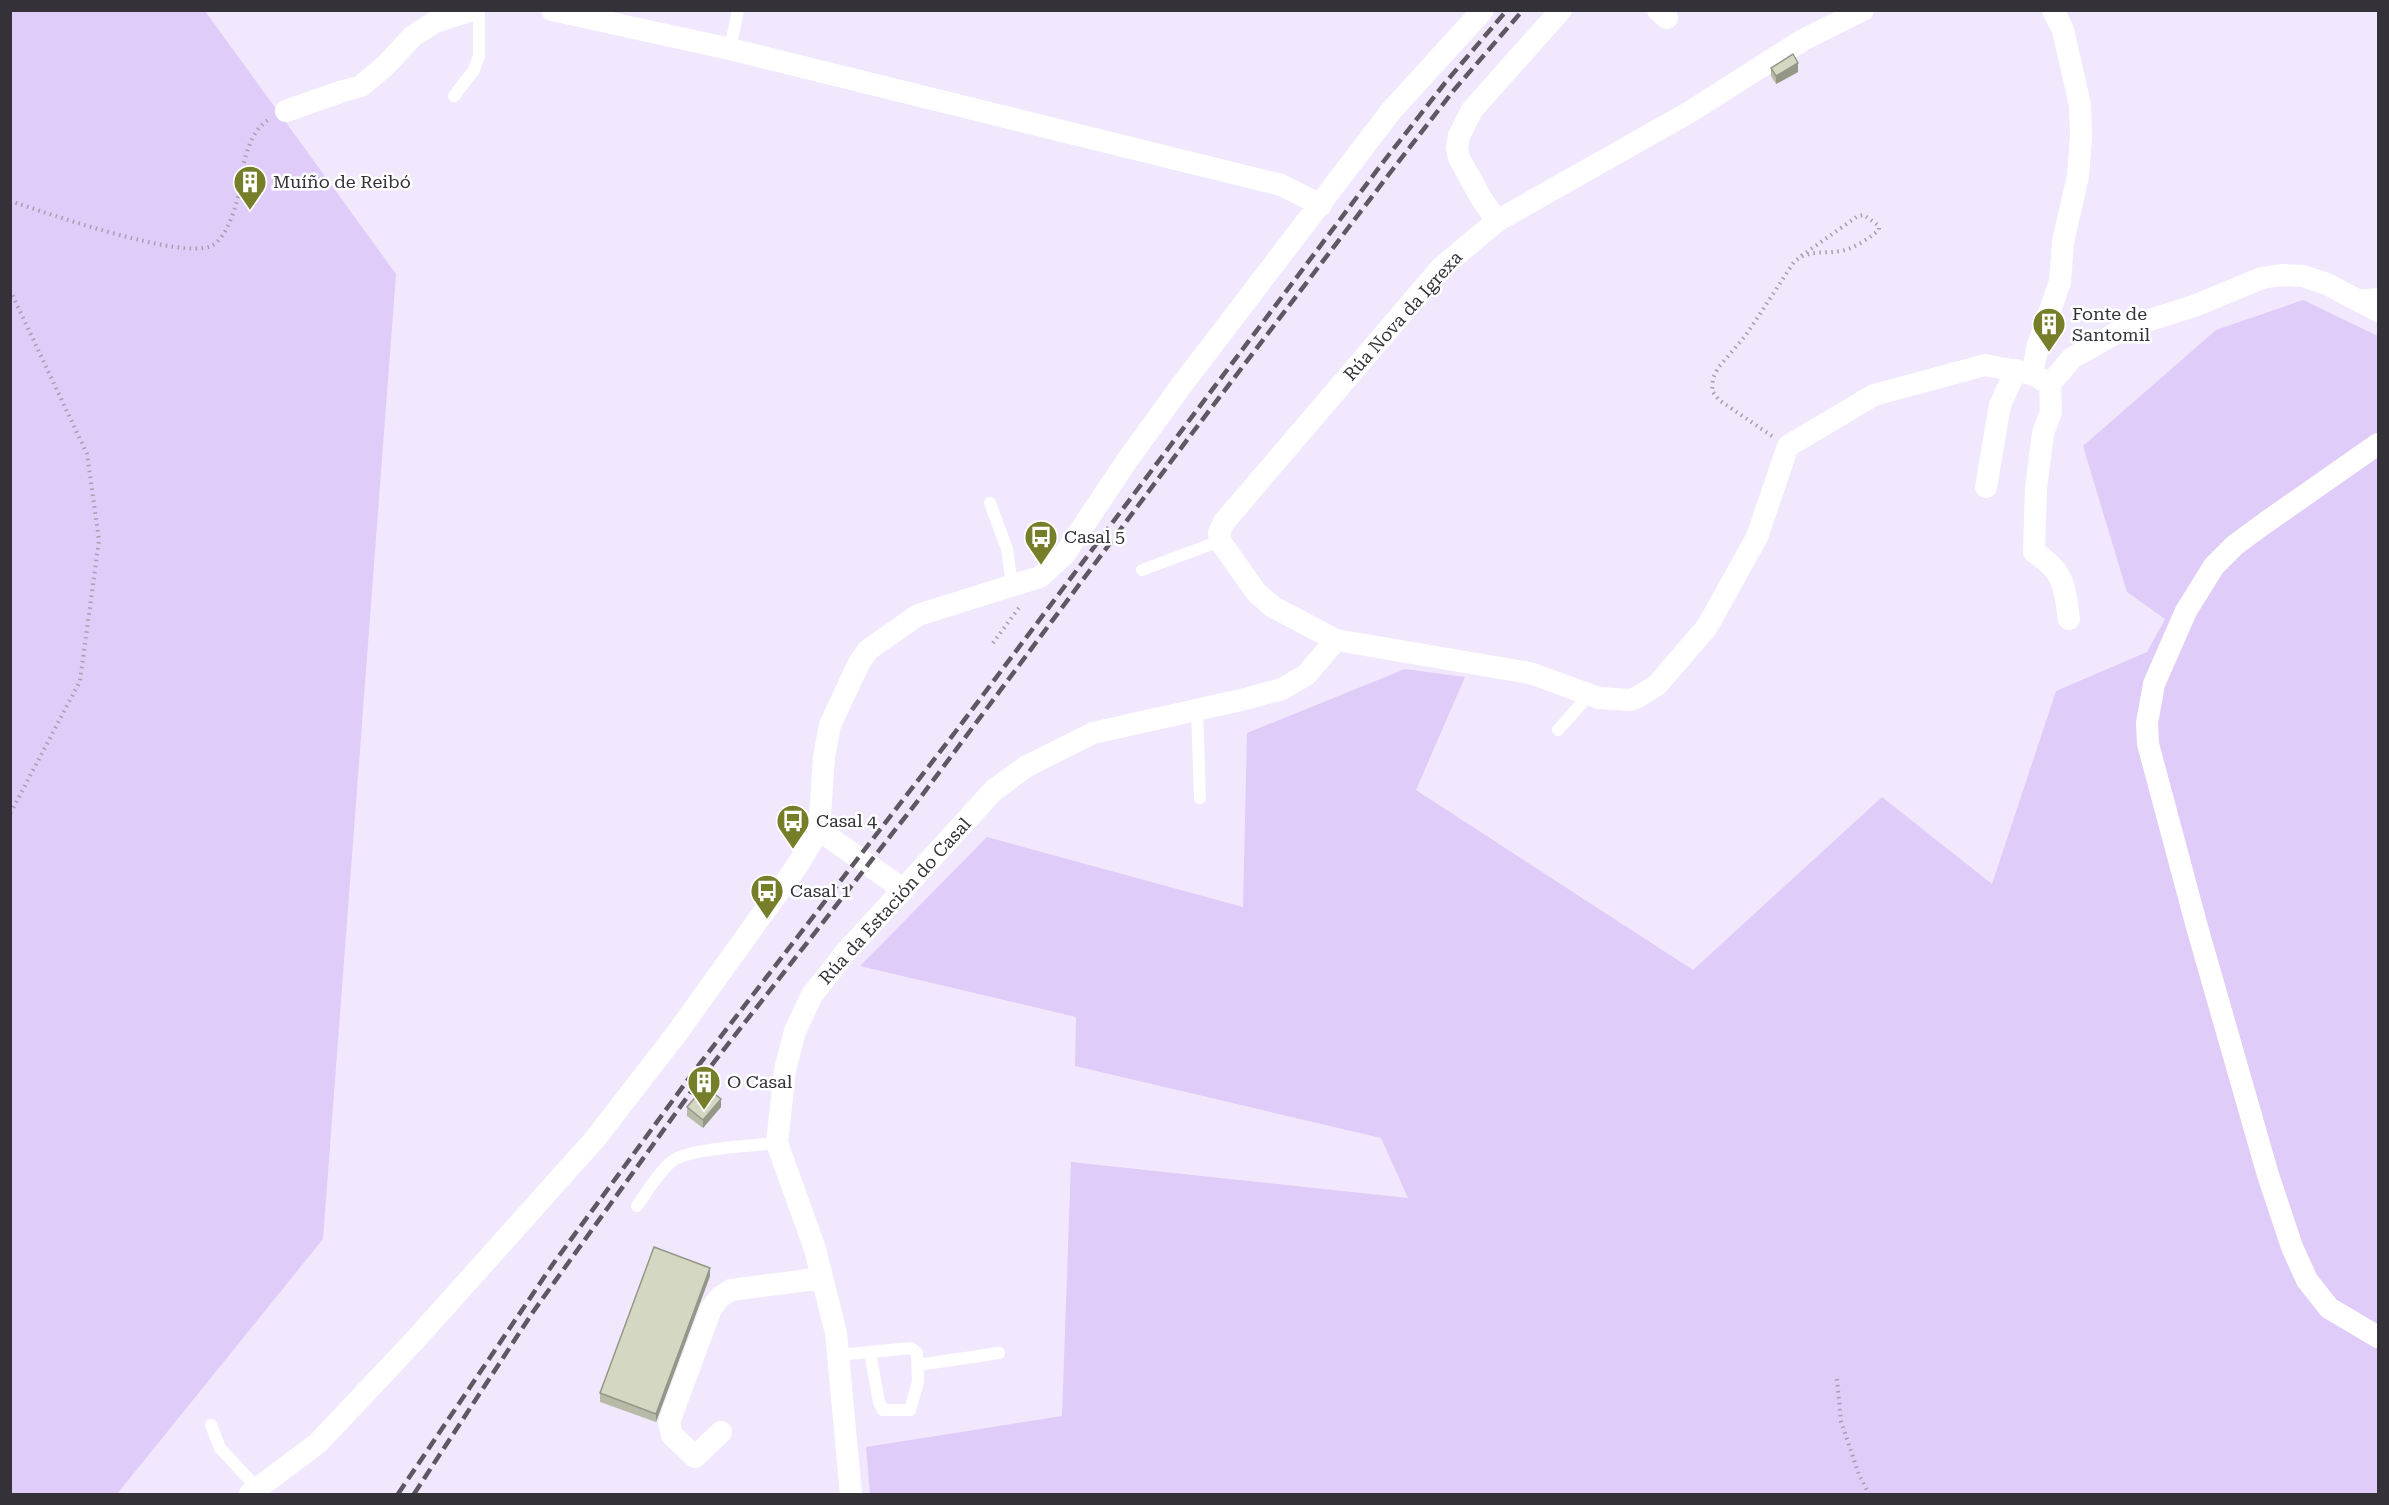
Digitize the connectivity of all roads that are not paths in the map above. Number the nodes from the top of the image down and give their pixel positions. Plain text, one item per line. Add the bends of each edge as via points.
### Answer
1 (472, 10) edge
2 (479, 10) edge
3 (552, 10) edge
4 (738, 10) edge
5 (1483, 10) edge
6 (1561, 10) edge
7 (1863, 10) edge
8 (2053, 10) edge
9 (729, 49) junction
10 (454, 96) dead end
11 (286, 111) road end
12 (1321, 205) junction
13 (1497, 221) junction
14 (2379, 294) edge
15 (2350, 296) junction
16 (2379, 311) edge
17 (2032, 376) junction
18 (2379, 444) edge
19 (1986, 487) dead end
20 (990, 503) dead end
21 (1220, 541) junction
22 (1142, 570) dead end
23 (1012, 585) junction
24 (2069, 619) dead end
25 (1336, 640) junction
26 (1589, 695) junction
27 (1197, 710) junction
28 (1558, 730) dead end
29 (1200, 798) dead end
30 (819, 830) junction
31 (898, 886) junction
32 (777, 1143) junction
33 (637, 1206) dead end
34 (822, 1278) junction
35 (2379, 1337) edge
36 (870, 1352) junction
37 (999, 1353) dead end
38 (838, 1355) junction
39 (918, 1365) junction
40 (211, 1425) dead end
41 (722, 1432) dead end
42 (252, 1487) edge
43 (851, 1494) edge

1 - 11 street via 435,22 413,36 361,87
2 - 10 lane via 479,56 474,70
3 - 9 street
4 - 9 lane
5 - 12 street via 1390,111
6 - 13 street via 1472,110 1459,136 1459,158
7 - 13 street, Rúa Nova da Igrexa via 1803,40 1688,113
8 - 17 street via 2063,30 2073,73 2081,136 2078,176 2062,242 2060,282 2038,345
9 - 12 street via 1281,185
12 - 23 street via 1167,405 1064,555 1040,577
13 - 21 street, Rúa Nova da Igrexa via 1441,268 1224,522
14 - 15 lane
15 - 16 street
15 - 17 street via 2303,276 2281,274 2262,278 2194,306 2127,327
17 - 19 street via 2000,405
17 - 24 street via 2051,412 2043,433 2036,488 2034,552 2051,563 2064,585
17 - 26 street via 1985,365 1874,395 1788,446 1757,537 1707,627 1657,685 1638,697 1621,700
18 - 35 street via 2235,545 2214,566 2186,610 2154,684 2147,723 2148,744 2197,927 2292,1247 2307,1280 2329,1308
20 - 23 lane via 1007,549
21 - 22 lane
21 - 25 street via 1256,592 1273,607
23 - 30 street via 918,615 868,650 830,725
25 - 26 street via 1530,673
25 - 27 street, Rúa da Estación do Casal via 1305,675 1282,689
26 - 28 lane
27 - 29 lane
27 - 31 street, Rúa da Estación do Casal via 1092,733 1027,766 994,790
30 - 31 street
30 - 42 street via 677,1033 595,1139 318,1443
31 - 32 street, Rúa da Estación do Casal via 812,995 795,1031
32 - 33 lane via 689,1154 672,1161
32 - 34 street, Rúa da Estación do Casal
34 - 38 street, Rúa da Estación do Casal
34 - 41 street via 731,1290 711,1309 669,1422 672,1435 695,1457
36 - 38 lane
36 - 39 lane via 911,1348 917,1353
36 - 39 lane via 883,1410 909,1410 918,1383
37 - 39 lane
38 - 43 street, Rúa da Estación do Casal
40 - 42 lane via 220,1448

